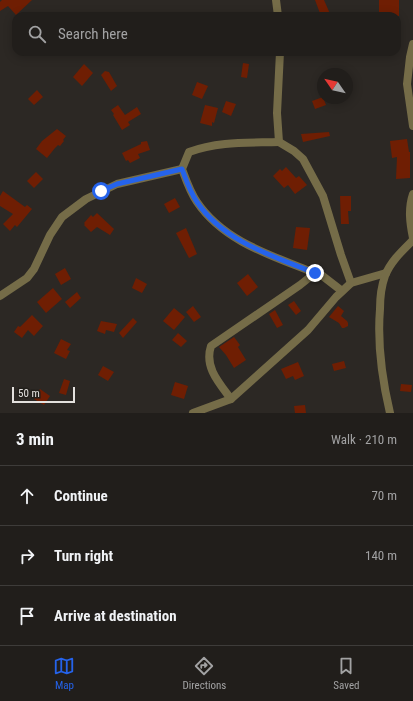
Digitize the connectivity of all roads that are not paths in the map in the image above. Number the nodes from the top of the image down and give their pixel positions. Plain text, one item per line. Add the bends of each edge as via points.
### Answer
1 (276, 0) edge
2 (278, 12) edge
3 (413, 44) edge
4 (280, 56) edge
5 (413, 123) edge
6 (279, 142) junction
7 (182, 169) junction
8 (413, 194) edge
9 (413, 239) edge
10 (315, 273) junction
11 (386, 273) junction
12 (351, 283) junction
13 (342, 291) junction
14 (0, 296) edge
15 (231, 399) junction
16 (193, 413) edge
17 (390, 413) edge

1 - 2 street
3 - 5 street via 407,84
4 - 6 street via 277,113
6 - 7 street via 222,144 200,148 189,152
6 - 12 street via 303,159 323,196
7 - 10 street via 197,202 233,237 249,247
7 - 14 street via 117,184 86,199 62,217 27,278
8 - 9 street via 410,219
9 - 11 street
10 - 13 street via 328,279
10 - 15 street via 211,346 211,370
11 - 12 street
11 - 17 street via 381,292 378,332 382,374
12 - 13 street
13 - 15 street via 308,330
15 - 16 street

